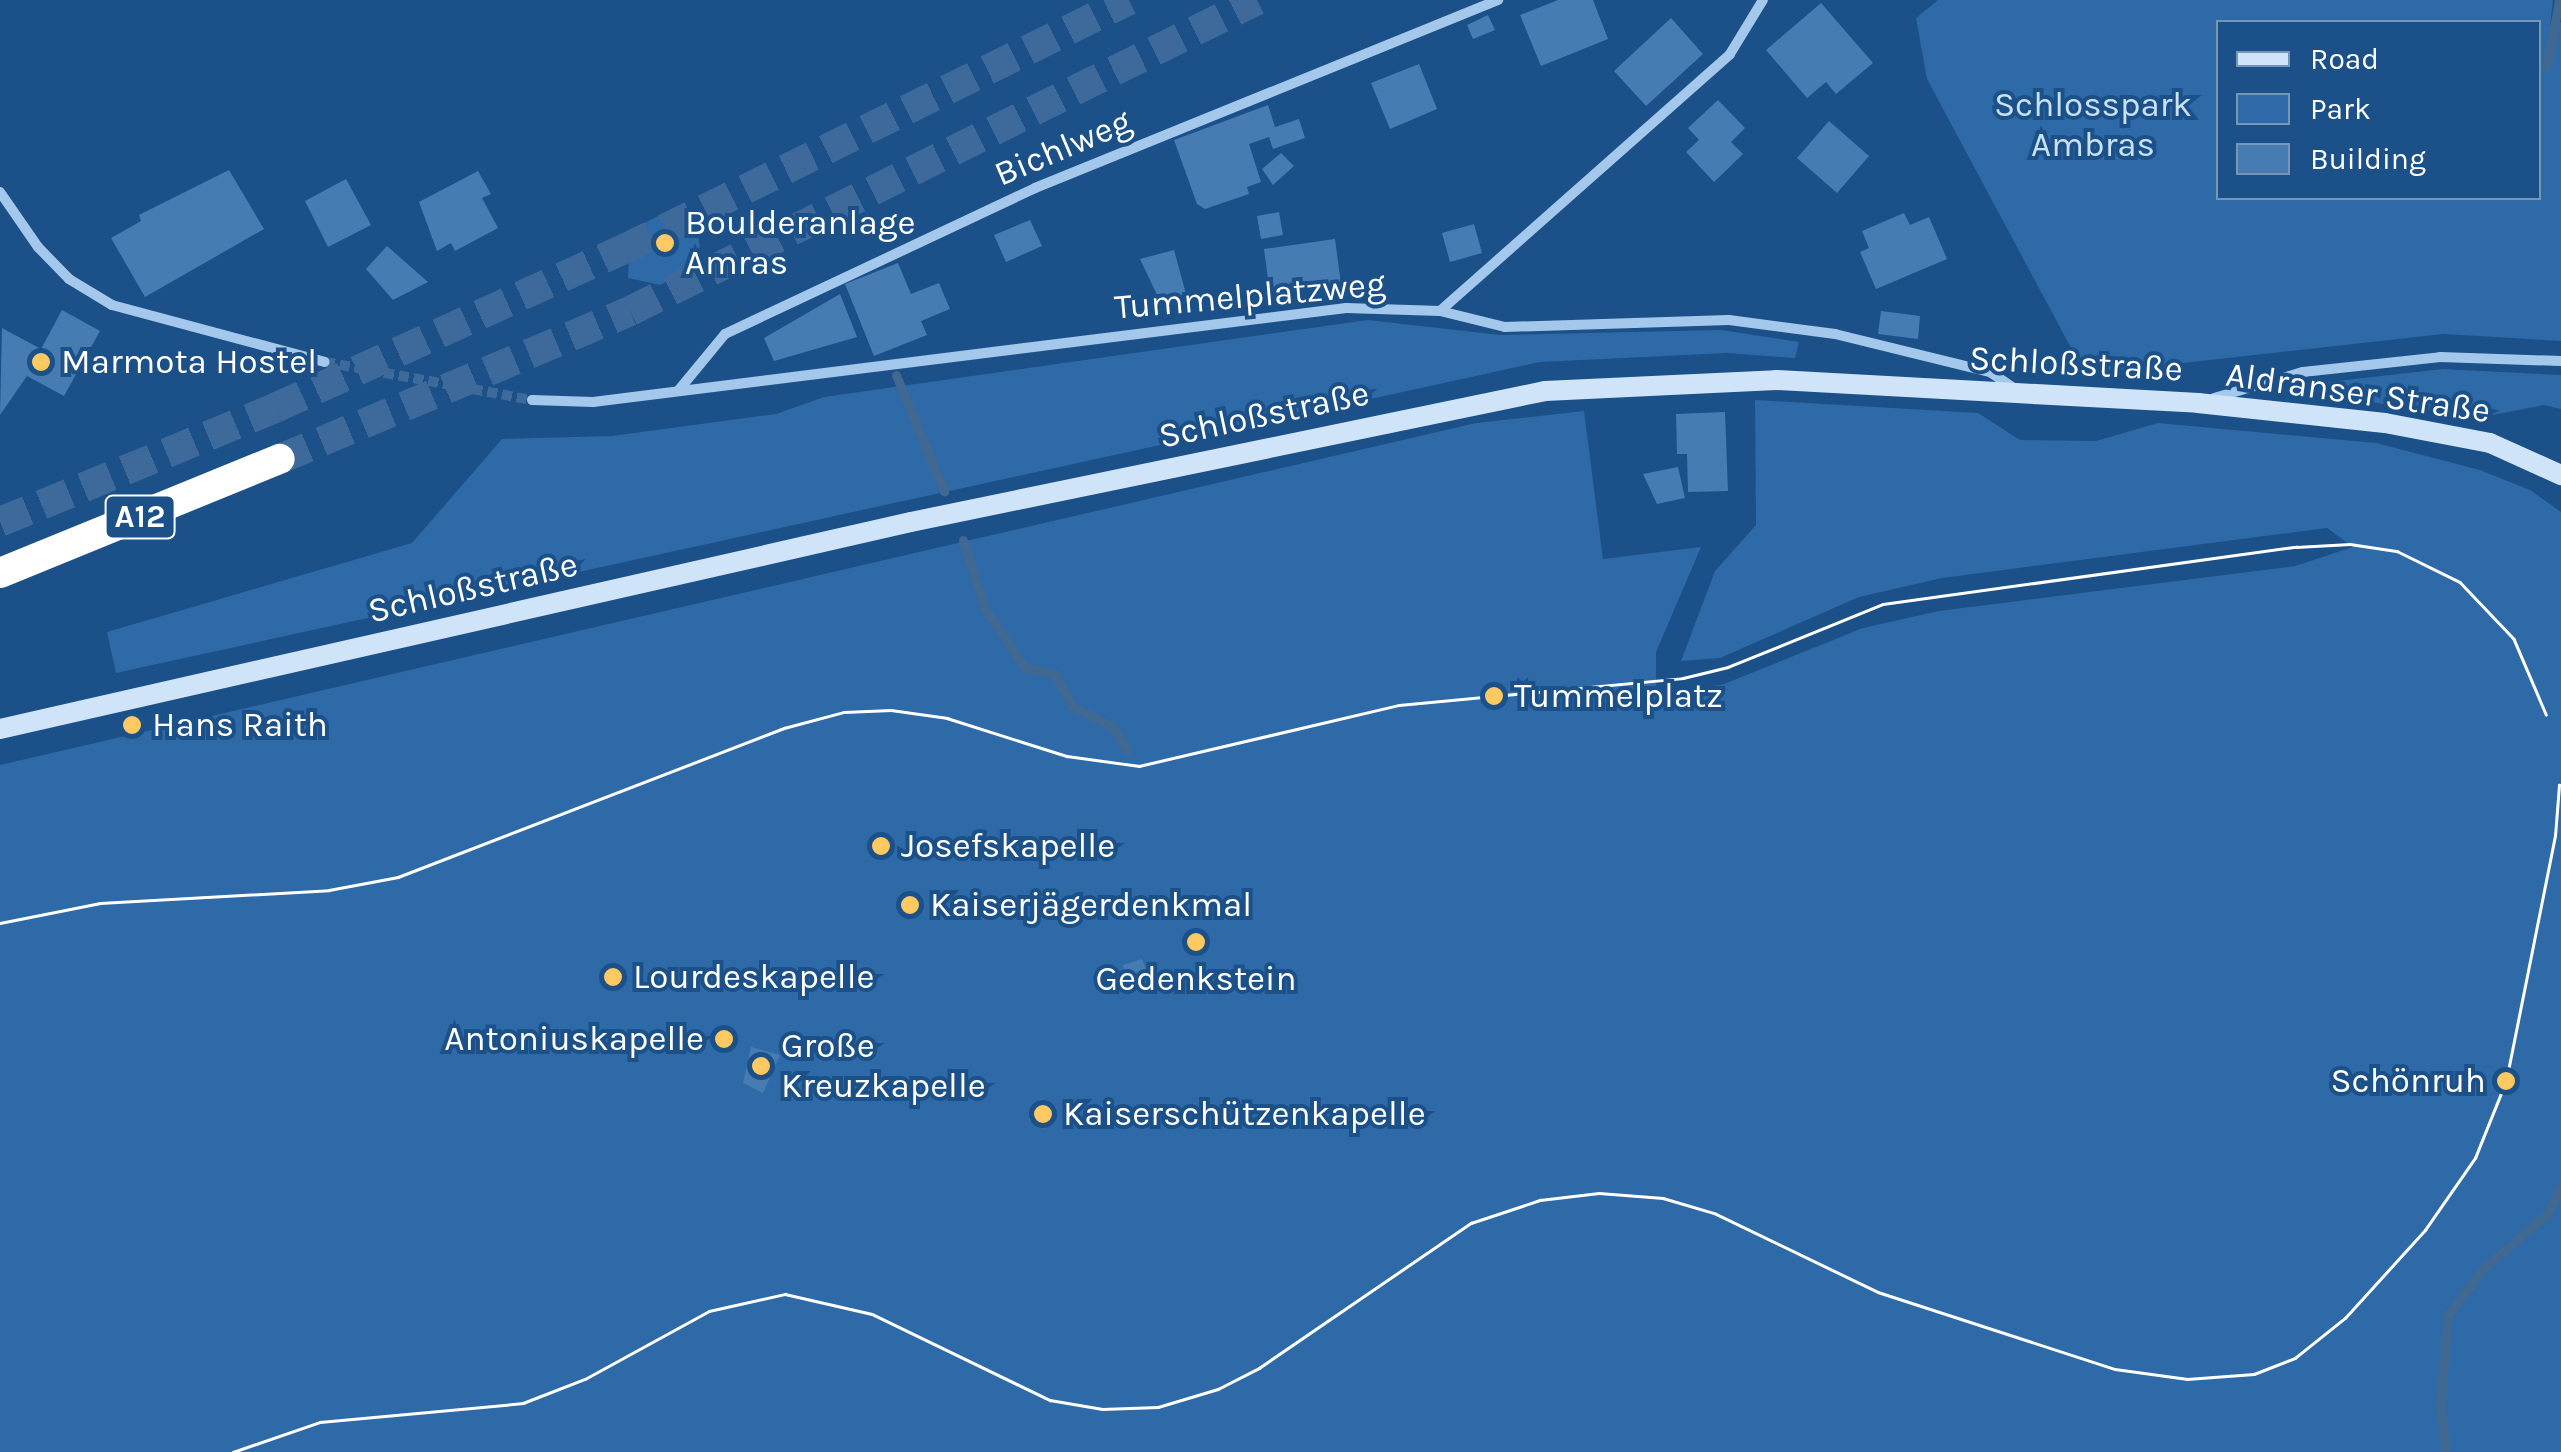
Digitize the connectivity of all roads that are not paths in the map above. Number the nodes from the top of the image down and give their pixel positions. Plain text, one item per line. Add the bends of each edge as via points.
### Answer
1 (1498, 0) edge
2 (1763, 0) edge
3 (2, 201) edge
4 (1440, 311) junction
5 (325, 362) tunnel mouth
6 (2561, 362) edge
7 (677, 392) junction
8 (2022, 393) junction
9 (532, 400) tunnel mouth
10 (2198, 403) junction
11 (280, 458) tunnel mouth
12 (2561, 474) edge
13 (0, 574) edge
14 (0, 729) edge

1 - 7 street, Bichlweg via 1036,188 725,334
2 - 4 street via 1730,54
3 - 5 street via 69,279 112,305
4 - 7 street, Tummelplatzweg via 1346,308
4 - 8 street, Tummelplatzweg via 1505,327 1729,320 1834,334 1990,372
6 - 10 street, Schloßstraße via 2440,357 2322,370
7 - 9 street, Tummelplatzweg via 593,402
8 - 10 main road, Schloßstraße
8 - 14 main road, Schloßstraße via 1776,380 1545,391 911,522
10 - 12 main road, Aldranser Straße via 2385,423 2490,443
11 - 13 highway, A12

